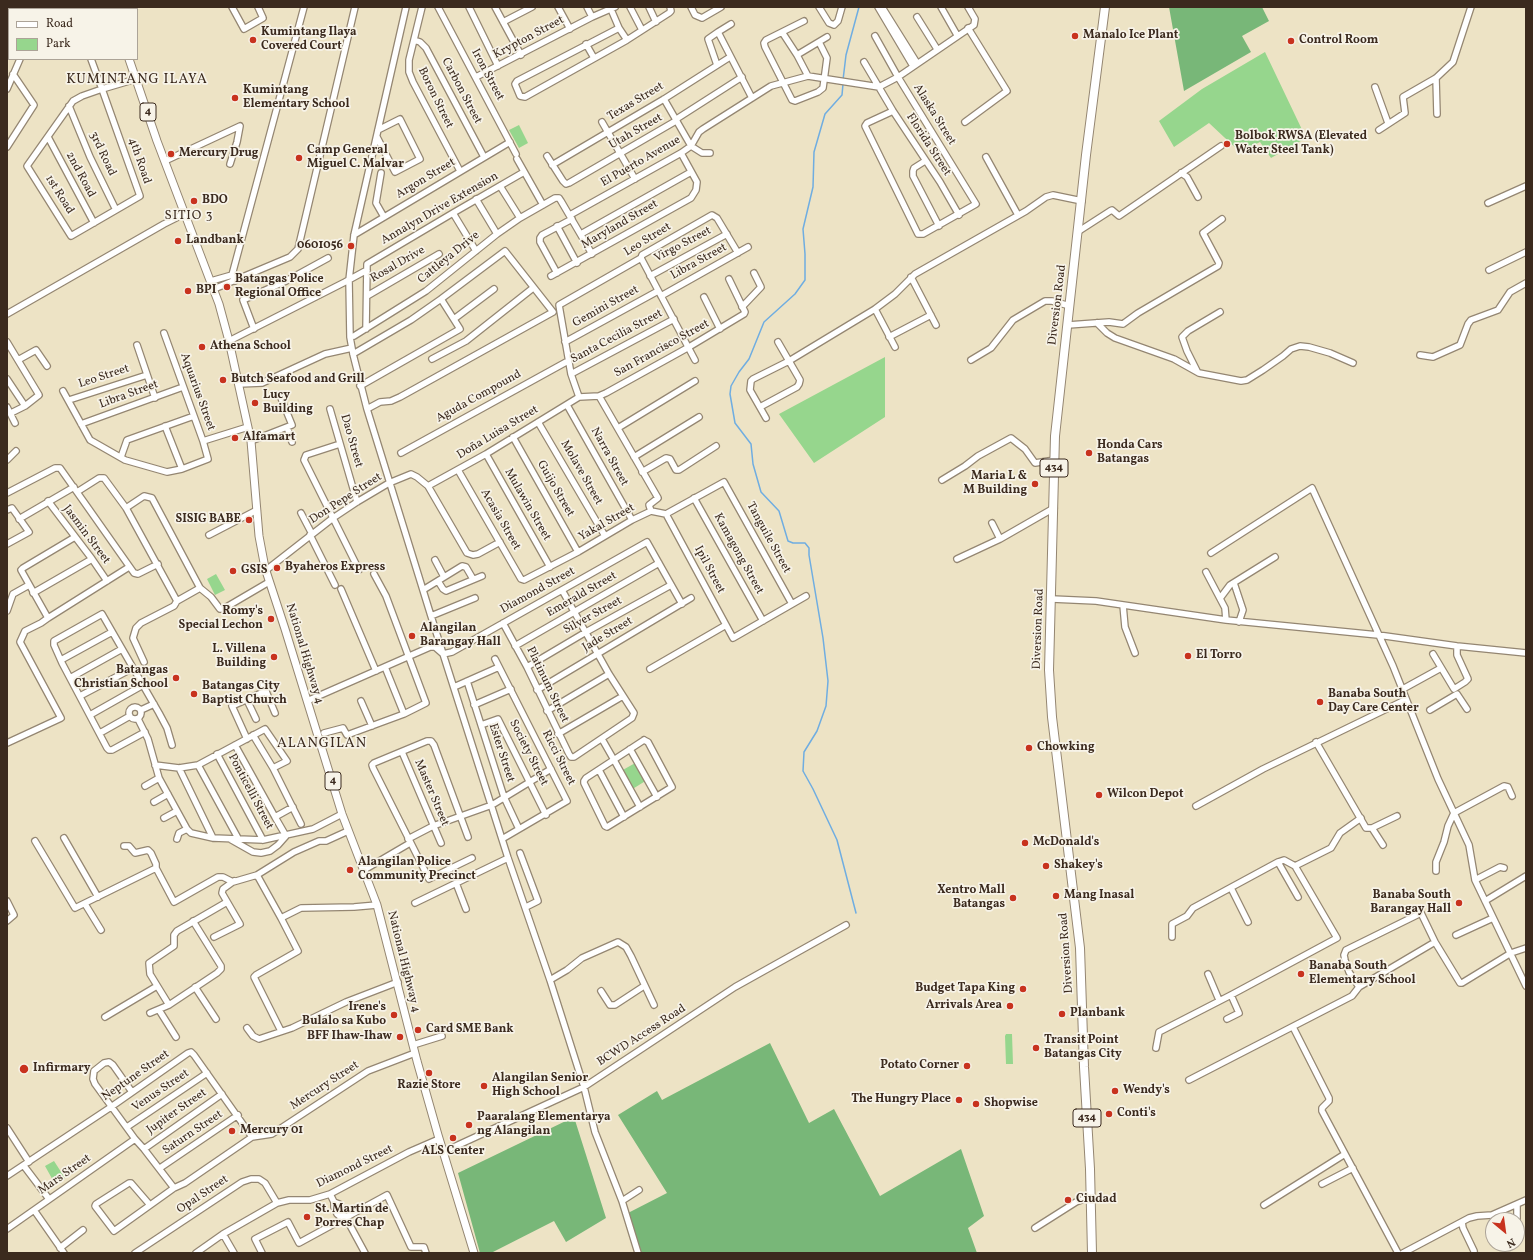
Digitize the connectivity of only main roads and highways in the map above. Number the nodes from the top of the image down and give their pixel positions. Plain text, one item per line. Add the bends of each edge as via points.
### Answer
1 (1105, 7) edge
2 (129, 60) edge
3 (474, 1253) edge
4 (1092, 1253) edge

1 - 4 highway, Diversion Road / 434 via 1056,436 1050,645 1050,694 1080,942
2 - 3 main road, National Highway 4 / 4 via 214,289 229,341 251,441 260,545 266,571 307,701 321,734 342,814 378,905 412,1045

